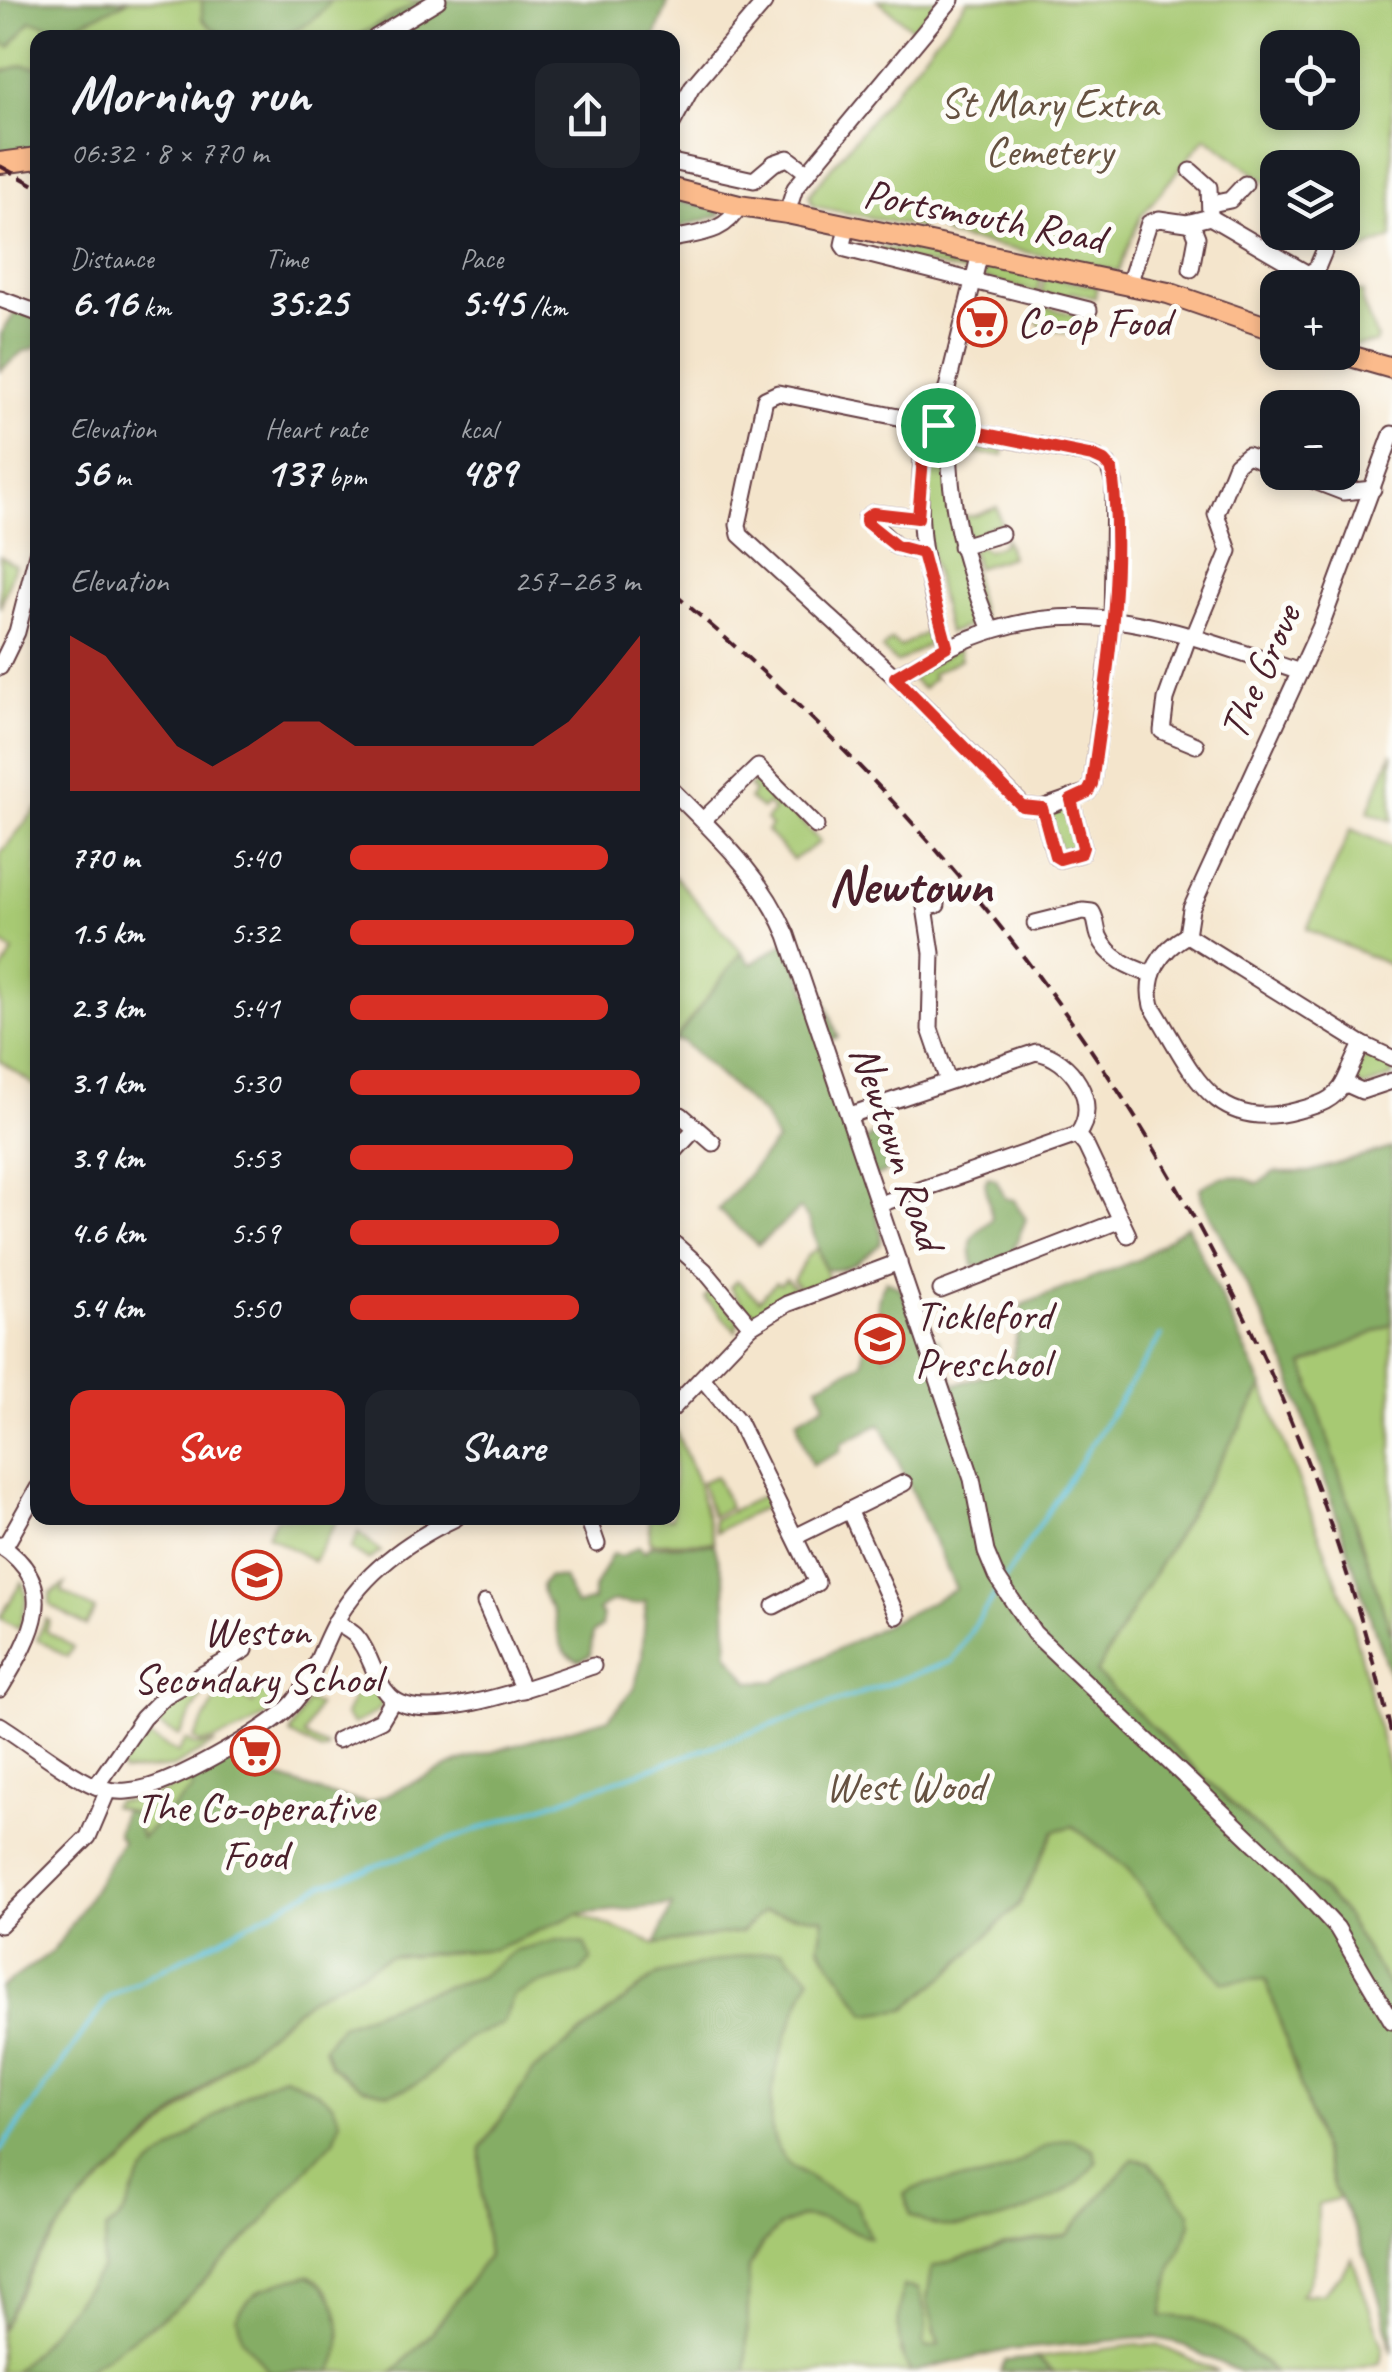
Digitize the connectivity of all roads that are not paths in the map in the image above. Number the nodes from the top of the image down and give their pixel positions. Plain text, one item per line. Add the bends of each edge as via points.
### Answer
1 (438, 0) edge
2 (951, 0) edge
3 (764, 3) dead end
4 (388, 30) edge
5 (680, 109) edge
6 (30, 159) edge
7 (0, 164) edge
8 (680, 164) edge
9 (1191, 172) dead end
10 (808, 173) junction
11 (1245, 184) dead end
12 (680, 191) edge
13 (738, 206) junction
14 (1210, 206) junction
15 (787, 213) junction
16 (1191, 222) junction
17 (847, 228) junction
18 (680, 238) edge
19 (980, 253) junction
20 (1191, 269) dead end
21 (1300, 270) edge
22 (973, 282) junction
23 (1128, 284) junction
24 (0, 299) edge
25 (30, 310) edge
26 (1088, 310) dead end
27 (1260, 324) edge
28 (1360, 359) edge
29 (1392, 368) edge
30 (938, 425) junction
31 (1392, 434) edge
32 (1260, 460) edge
33 (1373, 489) junction
34 (1338, 490) edge
35 (918, 518) junction
36 (1000, 534) dead end
37 (962, 546) junction
38 (922, 553) junction
39 (30, 581) edge
40 (1113, 618) junction
41 (991, 630) junction
42 (1192, 636) junction
43 (947, 646) junction
44 (0, 666) edge
45 (1300, 672) junction
46 (895, 677) junction
47 (1196, 744) dead end
48 (758, 749) dead end
49 (758, 767) junction
50 (680, 798) edge
51 (1071, 800) junction
52 (1042, 808) junction
53 (703, 820) junction
54 (816, 826) dead end
55 (937, 904) dead end
56 (1112, 906) dead end
57 (1096, 918) junction
58 (1035, 924) dead end
59 (1187, 935) junction
60 (1152, 974) junction
61 (1362, 1044) junction
62 (1392, 1058) edge
63 (948, 1081) junction
64 (1392, 1081) edge
65 (1344, 1083) junction
66 (681, 1114) dead end
67 (850, 1116) junction
68 (696, 1128) junction
69 (1077, 1135) junction
70 (713, 1143) dead end
71 (680, 1145) edge
72 (880, 1204) junction
73 (680, 1249) edge
74 (899, 1262) junction
75 (941, 1290) dead end
76 (751, 1326) junction
77 (702, 1378) junction
78 (680, 1401) edge
79 (904, 1482) dead end
80 (30, 1501) edge
81 (848, 1510) junction
82 (442, 1525) edge
83 (591, 1525) edge
84 (795, 1537) junction
85 (598, 1544) dead end
86 (2, 1546) edge
87 (817, 1583) junction
88 (826, 1598) dead end
89 (485, 1603) dead end
90 (774, 1606) dead end
91 (897, 1616) dead end
92 (335, 1622) junction
93 (245, 1650) dead end
94 (593, 1666) dead end
95 (2, 1680) edge
96 (524, 1690) junction
97 (393, 1700) junction
98 (0, 1724) edge
99 (338, 1740) dead end
100 (102, 1788) junction
101 (3, 1932) edge
102 (1392, 2021) edge

1 - 4 street
2 - 10 street
3 - 5 street
6 - 7 main road
8 - 10 street, Portsmouth Road via 754,180 788,158
9 - 14 street via 1206,183
10 - 15 street
11 - 14 street via 1230,200
12 - 13 main road, Portsmouth Road
13 - 15 main road, Portsmouth Road
13 - 18 street via 722,227
14 - 16 street
14 - 21 street
15 - 17 main road, Portsmouth Road
16 - 20 street via 1197,237
16 - 23 street via 1149,222
17 - 19 main road, Portsmouth Road
17 - 22 street via 846,249
19 - 22 street
19 - 23 main road, Portsmouth Road
22 - 26 street
22 - 30 street
23 - 27 main road, Portsmouth Road
24 - 25 street
28 - 29 main road
30 - 35 street
30 - 37 street
30 - 40 street via 1104,461 1114,484
30 - 46 street via 768,396 738,525 744,539
31 - 33 street, The Grove
32 - 42 street via 1247,455 1236,464 1216,514 1229,551
33 - 34 street
33 - 45 street, The Grove
35 - 38 street
35 - 38 street via 873,513 866,522 896,546
36 - 37 street
37 - 41 street
38 - 43 street
39 - 44 street
40 - 41 street via 1054,618
40 - 42 street
40 - 51 street via 1092,784
41 - 43 street
42 - 45 street
42 - 47 street via 1166,699 1162,731
43 - 46 street
45 - 59 street, The Grove via 1190,909
46 - 52 street via 1022,806
48 - 49 street
49 - 53 street
49 - 54 street
50 - 53 street, Newtown Road
51 - 52 street
51 - 52 street via 1083,847 1060,859
53 - 67 street, Newtown Road via 754,875 781,922
55 - 63 street via 926,907 929,1017
56 - 57 street
57 - 58 street via 1083,911
57 - 60 street via 1111,953
59 - 60 street, The Grove via 1166,949
59 - 61 street
60 - 65 street via 1152,1006 1202,1086 1229,1109 1280,1115 1330,1100
61 - 62 street
61 - 65 street
63 - 67 street
63 - 69 street via 1036,1052 1049,1054 1086,1096
64 - 65 street via 1362,1091
66 - 68 street
67 - 72 street, Newtown Road
68 - 70 street
68 - 71 street
69 - 72 street
69 - 75 street via 1125,1228
72 - 74 street, Newtown Road
73 - 76 street
74 - 76 street via 787,1304
74 - 102 street, Newtown Road via 972,1479 986,1552 1006,1592 1034,1633 1336,1928
76 - 77 street
77 - 78 street
77 - 84 street via 738,1420
79 - 81 street
80 - 86 street
81 - 84 street
81 - 91 street
82 - 92 street via 374,1571
83 - 85 street
84 - 87 street
86 - 95 street via 24,1563 36,1591 34,1618
87 - 88 street
87 - 90 street
89 - 96 street
92 - 97 street via 354,1635
92 - 100 street via 295,1701 270,1723 174,1777 134,1790
93 - 100 street via 164,1696 143,1718
94 - 96 street
96 - 97 street via 431,1710
97 - 99 street via 381,1720
98 - 100 street
100 - 101 street via 88,1837

